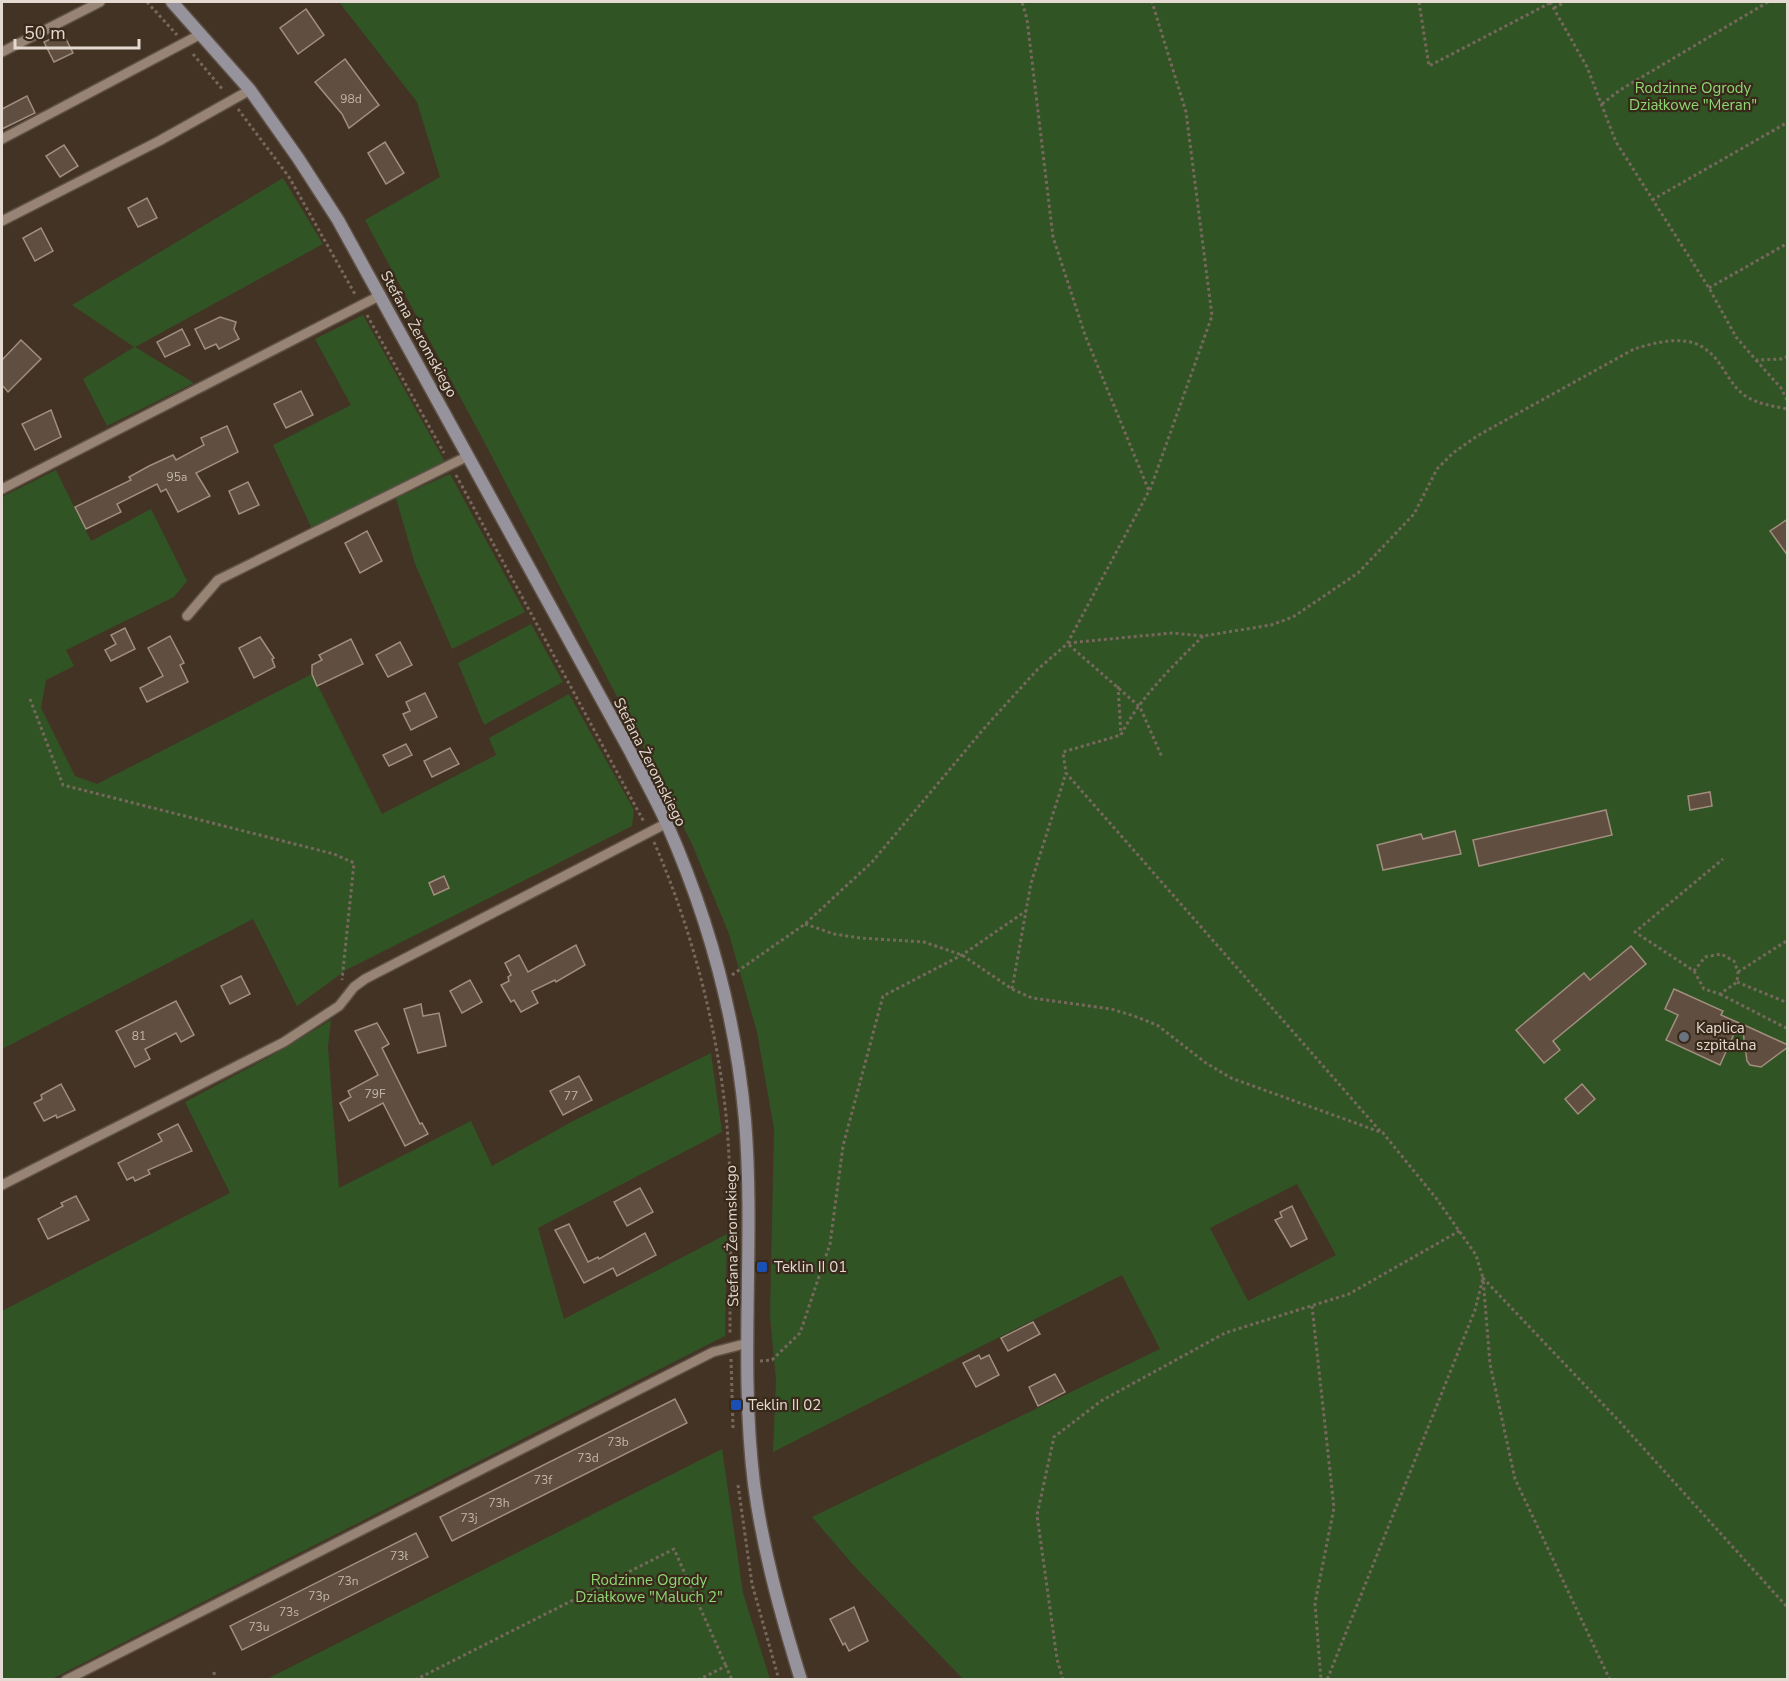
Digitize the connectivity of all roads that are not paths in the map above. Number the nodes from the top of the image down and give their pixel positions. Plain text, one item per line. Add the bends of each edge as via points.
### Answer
1 (100, 2) edge
2 (172, 2) edge
3 (201, 34) junction
4 (2, 52) edge
5 (250, 90) junction
6 (2, 139) edge
7 (2, 221) edge
8 (381, 295) junction
9 (468, 456) junction
10 (2, 489) edge
11 (187, 616) dead end
12 (667, 823) junction
13 (2, 1185) edge
14 (748, 1343) junction
15 (66, 1680) edge
16 (801, 1680) edge

1 - 4 lane
2 - 3 main road, Stefana Żeromskiego
3 - 5 main road, Stefana Żeromskiego
3 - 6 lane
5 - 7 lane
5 - 8 main road, Stefana Żeromskiego via 319,189
8 - 9 main road, Stefana Żeromskiego
8 - 10 lane
9 - 11 lane via 218,580
9 - 12 main road, Stefana Żeromskiego
12 - 13 lane via 365,979 339,1006 246,1062
12 - 14 main road, Stefana Żeromskiego via 721,982 736,1053 745,1120
14 - 15 lane via 730,1346
14 - 16 main road, Stefana Żeromskiego via 754,1483 770,1579

